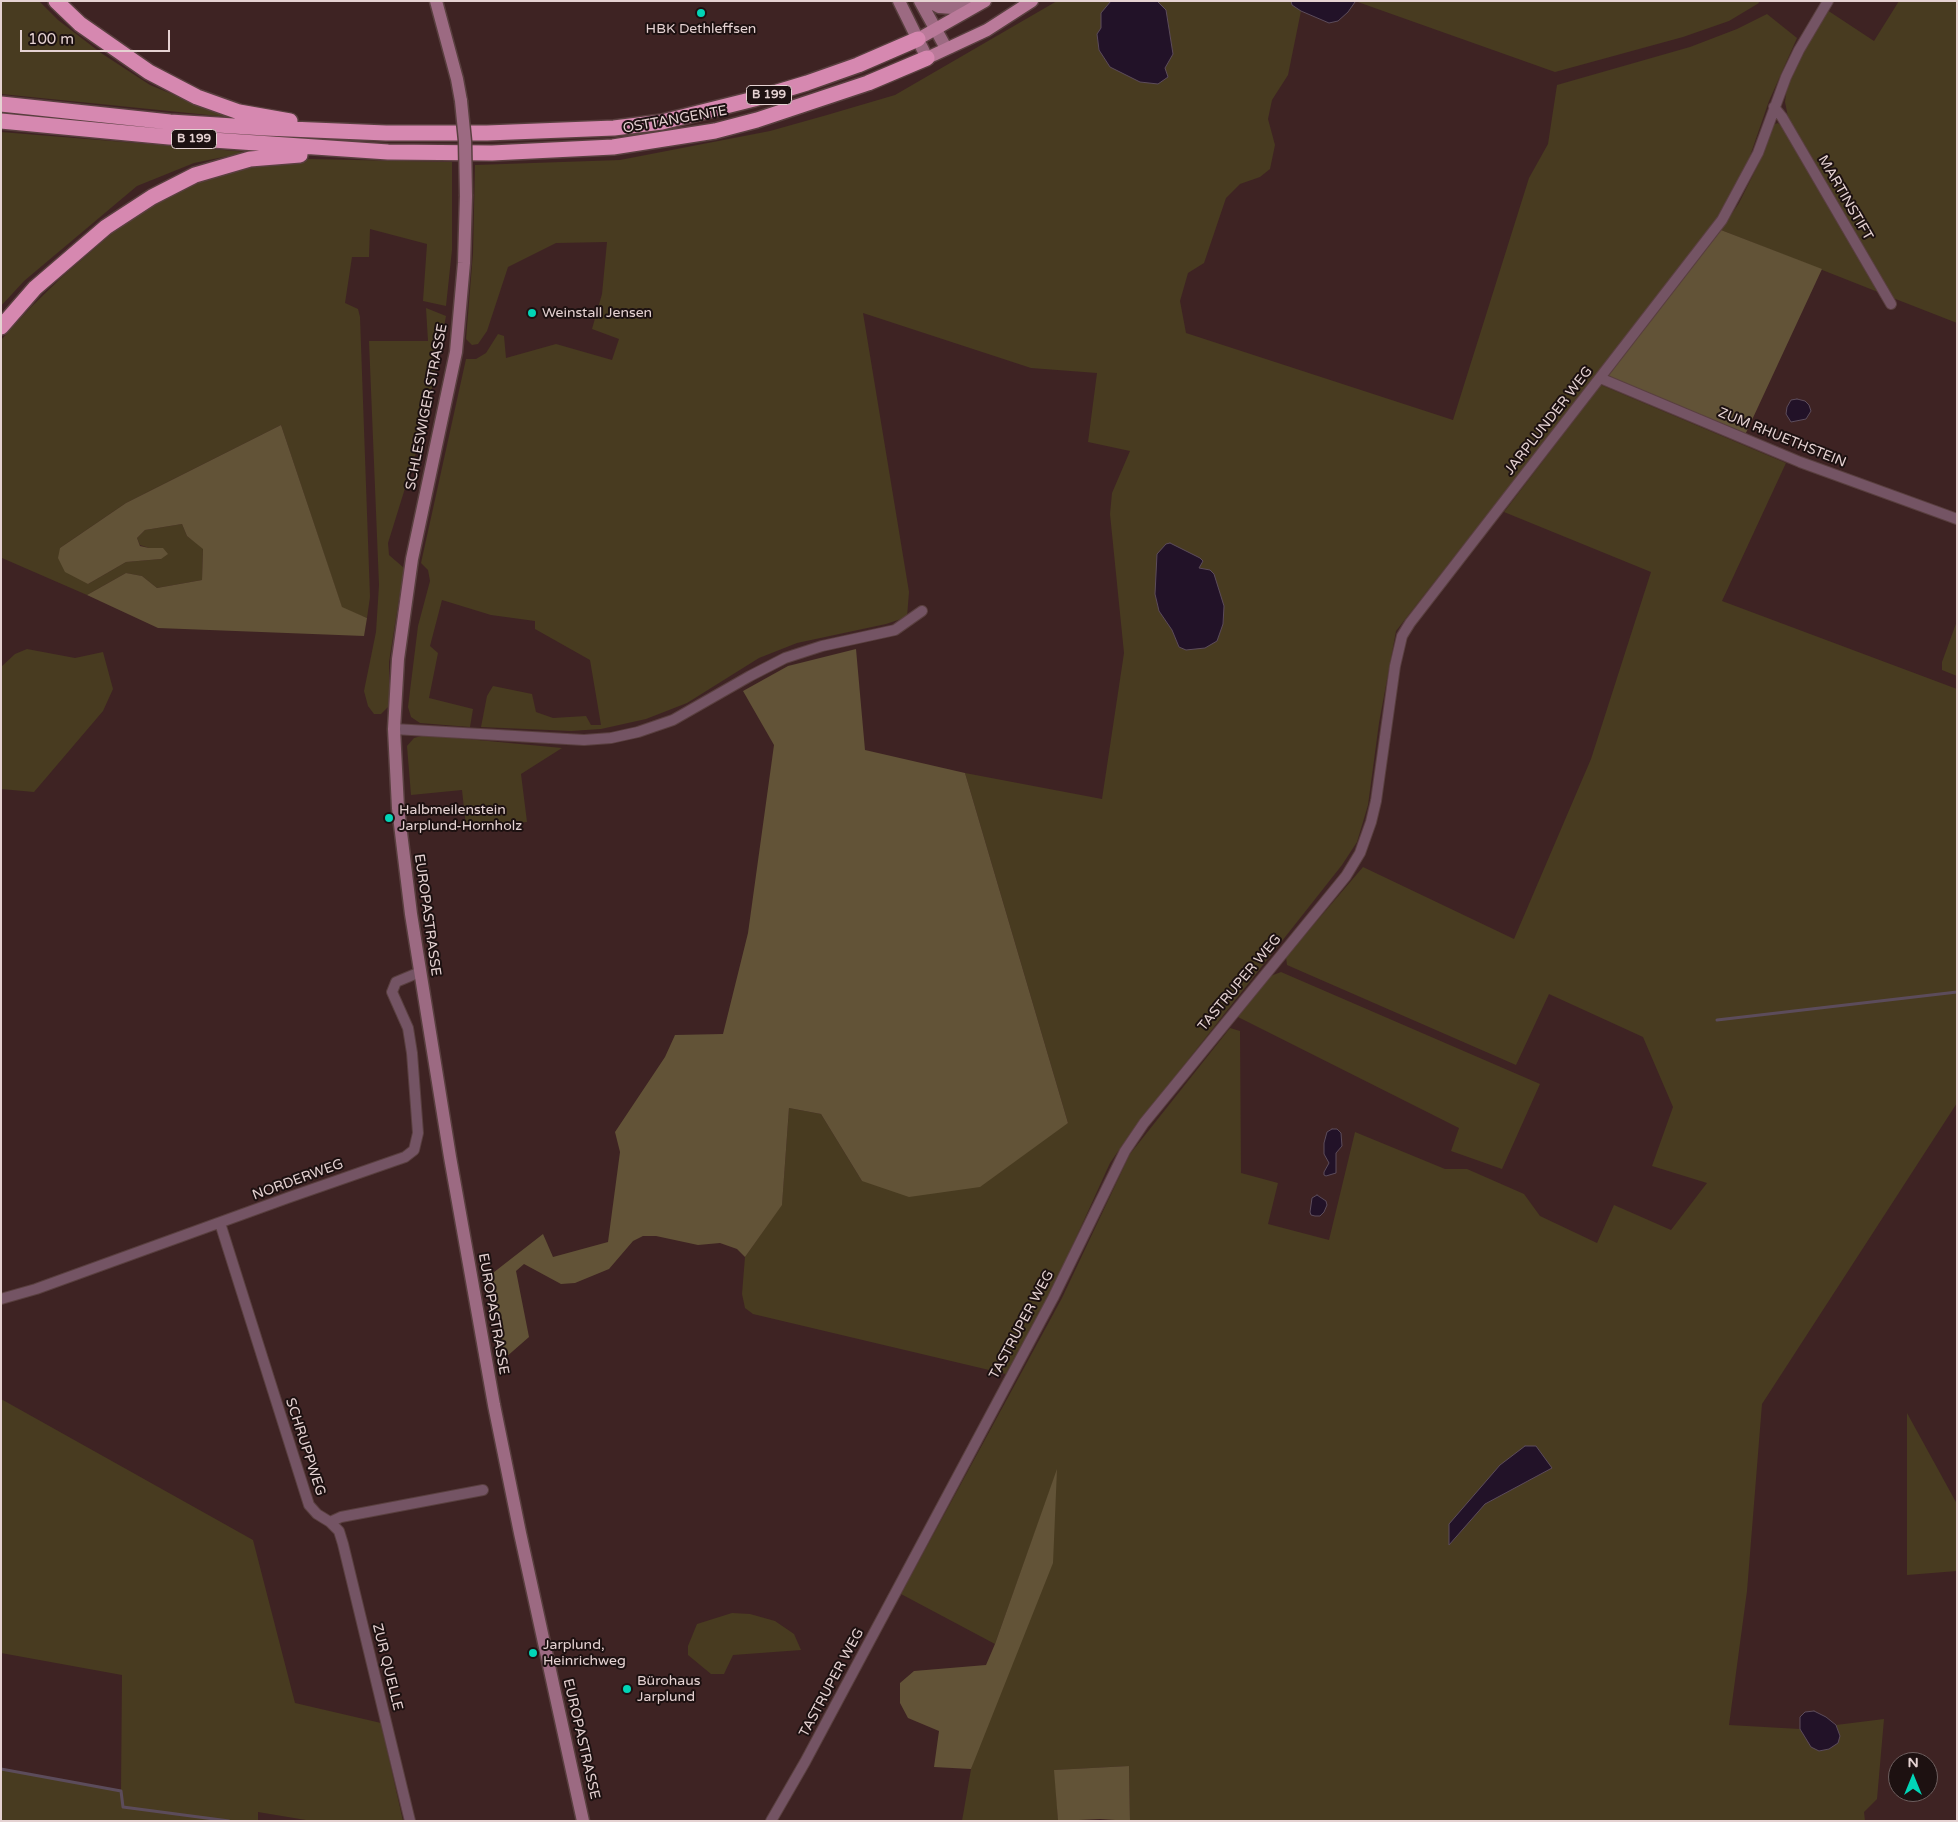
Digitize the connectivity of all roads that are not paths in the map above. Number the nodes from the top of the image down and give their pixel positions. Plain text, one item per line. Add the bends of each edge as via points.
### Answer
1 (56, 1) edge
2 (436, 1) edge
3 (899, 1) edge
4 (920, 1) edge
5 (928, 1) edge
6 (975, 1) edge
7 (985, 1) edge
8 (1032, 1) edge
9 (1828, 1) edge
10 (935, 30) junction
11 (918, 39) junction
12 (946, 48) junction
13 (927, 58) junction
14 (1, 104) edge
15 (1774, 107) junction
16 (1, 121) edge
17 (386, 133) junction
18 (388, 152) junction
19 (1891, 304) dead end
20 (1, 327) edge
21 (1600, 378) junction
22 (1957, 519) edge
23 (922, 611) dead end
24 (394, 729) junction
25 (398, 808) joint
26 (1346, 876) joint
27 (420, 972) junction
28 (220, 1223) junction
29 (1, 1299) edge
30 (483, 1490) dead end
31 (330, 1522) junction
32 (410, 1821) edge
33 (583, 1821) edge
34 (772, 1821) edge

1 - 17 highway, B 199 via 80,24 149,72 197,96 239,112
2 - 24 main road, SCHLESWIGER STRASSE, bridge via 461,101 465,141 464,263 456,352 409,578 398,659
3 - 11 main road
4 - 10 main road
5 - 6 main road via 939,7 953,8
7 - 10 main road, OSTTANGENTE / B 199
8 - 12 main road, OSTTANGENTE / B 199 via 987,30
9 - 15 street, JARPLUNDER WEG via 1799,50
10 - 11 main road, OSTTANGENTE / B 199
10 - 12 main road
11 - 13 main road
11 - 17 highway, OSTTANGENTE / B 199 via 807,83 662,122 614,128 497,133
12 - 13 main road, OSTTANGENTE / B 199
13 - 18 highway, OSTTANGENTE / B 199 via 803,106 715,131 667,140 613,147 492,153
14 - 17 highway via 170,122
15 - 19 street, MARTINSTIFT
15 - 21 street, JARPLUNDER WEG via 1758,153 1722,220
16 - 18 highway, B 199 via 187,139
18 - 20 highway via 250,159 195,176 152,197 106,227 35,288
21 - 22 street, ZUM RHUETHSTEIN via 1800,462
21 - 26 street, JARPLUNDER WEG via 1402,636 1374,808 1360,853
23 - 24 street via 895,630 822,646 785,658 673,720 638,732 584,740
24 - 25 main road, SCHLESWIGER STRASSE
25 - 27 main road, EUROPASTRASSE
26 - 34 street, TASTRUPER WEG via 1168,1093 1125,1151 1053,1298
27 - 28 street, NORDERWEG via 396,982 392,992 408,1028 412,1054 418,1133 414,1150 405,1157
27 - 33 main road, EUROPASTRASSE via 494,1405
28 - 29 street, NORDERWEG via 36,1290
28 - 31 street, SCHRUPPWEG via 309,1505
30 - 31 street via 341,1517
31 - 32 street, ZUR QUELLE via 343,1544

